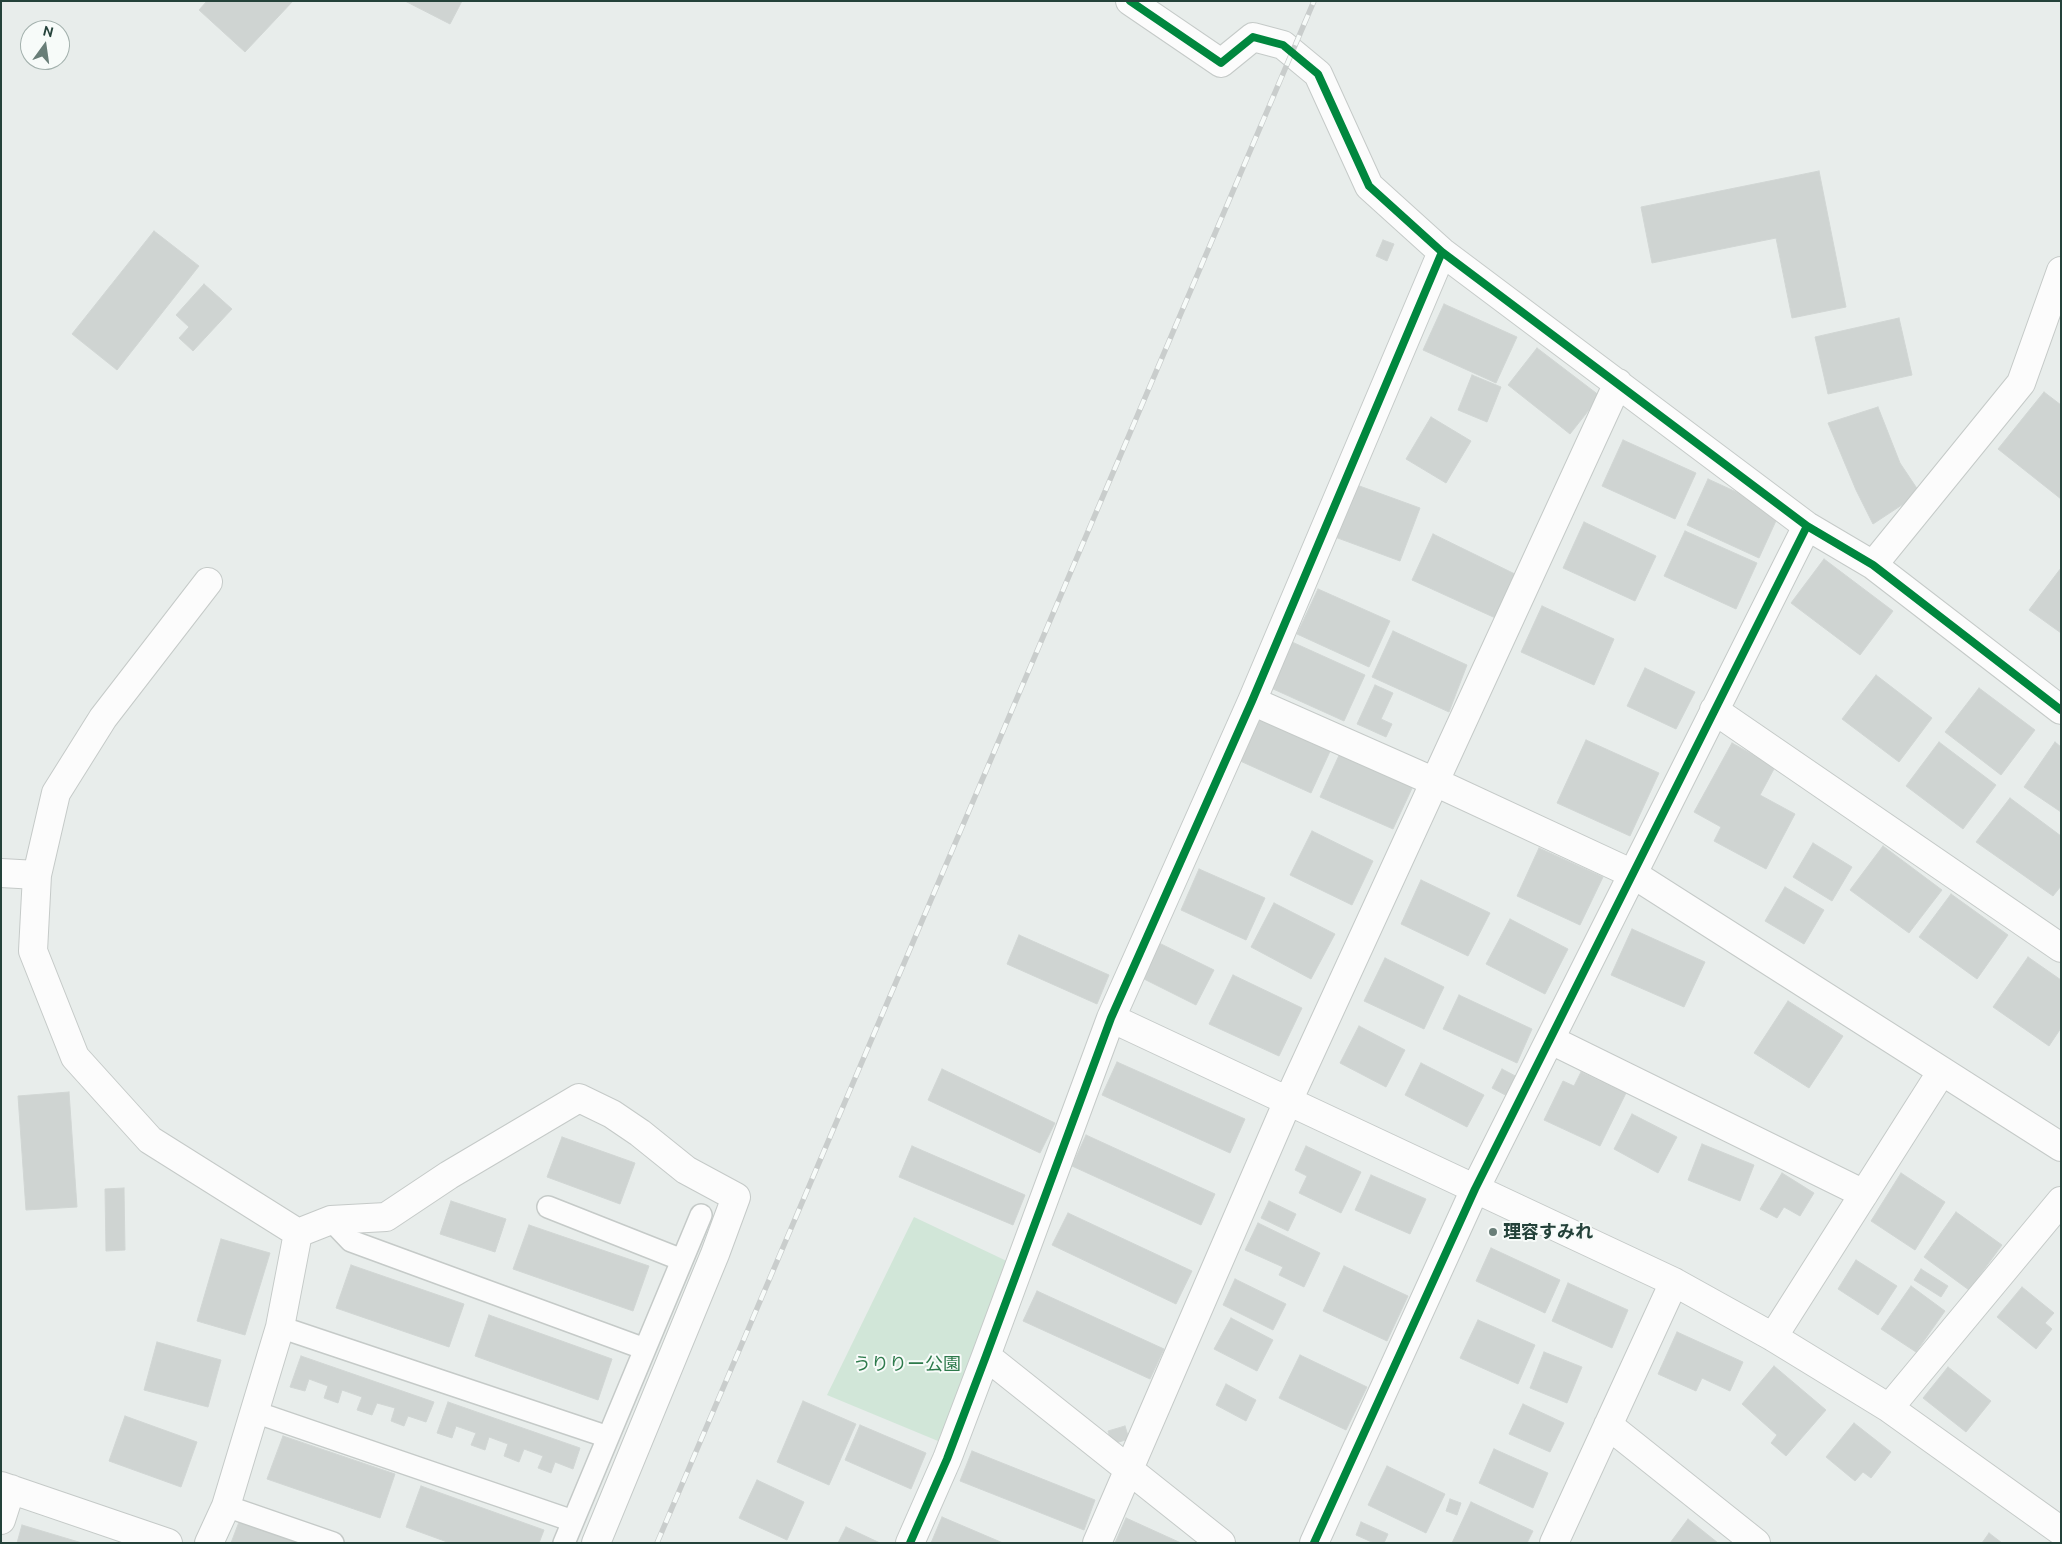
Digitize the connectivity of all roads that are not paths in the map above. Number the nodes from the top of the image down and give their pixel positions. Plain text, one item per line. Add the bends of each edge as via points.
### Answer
1 (1130, 1) edge
2 (1442, 252) junction
3 (2061, 271) edge
4 (1618, 384) junction
5 (1807, 526) junction
6 (1873, 565) junction
7 (208, 582) dead end
8 (1252, 701) junction
9 (1714, 710) junction
10 (2061, 710) edge
11 (1435, 782) junction
12 (1, 873) edge
13 (1633, 874) junction
14 (36, 875) junction
15 (2061, 948) edge
16 (1111, 1018) junction
17 (1551, 1040) junction
18 (1942, 1071) junction
19 (1288, 1101) junction
20 (2061, 1147) edge
21 (1476, 1189) junction
22 (1864, 1194) junction
23 (2061, 1201) edge
24 (548, 1208) dead end
25 (701, 1214) dead end
26 (331, 1220) junction
27 (298, 1233) junction
28 (682, 1260) junction
29 (1674, 1282) junction
30 (280, 1327) junction
31 (1773, 1337) junction
32 (645, 1349) junction
33 (986, 1356) junction
34 (1889, 1408) junction
35 (255, 1412) junction
36 (1608, 1425) junction
37 (608, 1437) junction
38 (1129, 1469) junction
39 (6, 1487) edge
40 (226, 1506) junction
41 (1, 1520) edge
42 (573, 1521) junction
43 (2061, 1531) edge
44 (168, 1543) edge
45 (210, 1543) edge
46 (333, 1543) edge
47 (564, 1543) edge
48 (596, 1543) edge
49 (910, 1543) edge
50 (1097, 1543) edge
51 (1221, 1543) edge
52 (1314, 1543) edge
53 (1554, 1543) edge
54 (1756, 1543) edge

1 - 2 street via 1221,63 1253,37 1283,45 1318,74 1369,186
2 - 4 street
2 - 8 street
3 - 6 street via 2021,383
4 - 5 street
4 - 11 street
5 - 6 street
5 - 9 street
6 - 10 street
7 - 14 street via 103,718 56,793
8 - 11 street
8 - 16 street
9 - 13 street
9 - 15 street
11 - 13 street
11 - 19 street
12 - 14 street
13 - 17 street
13 - 18 street
14 - 27 street via 33,951 75,1057 150,1140
16 - 19 street
16 - 33 street
17 - 21 street
17 - 22 street
18 - 20 street
18 - 22 street
19 - 21 street
19 - 38 street
21 - 29 street
21 - 52 street
22 - 31 street
23 - 34 street
24 - 28 lane
25 - 28 lane
26 - 27 street
26 - 32 lane via 351,1242
26 - 48 street via 386,1217 449,1175 580,1098 640,1133 686,1170 736,1197
27 - 30 street
28 - 32 lane
29 - 31 street
29 - 36 street
30 - 35 street
30 - 37 lane
31 - 34 street
32 - 37 lane
33 - 38 street
33 - 49 street
34 - 43 street
35 - 40 street
35 - 42 lane
36 - 53 street
36 - 54 street
37 - 42 lane
38 - 50 street
38 - 51 street
39 - 41 street
39 - 44 street
40 - 45 street
40 - 46 lane
42 - 47 lane

